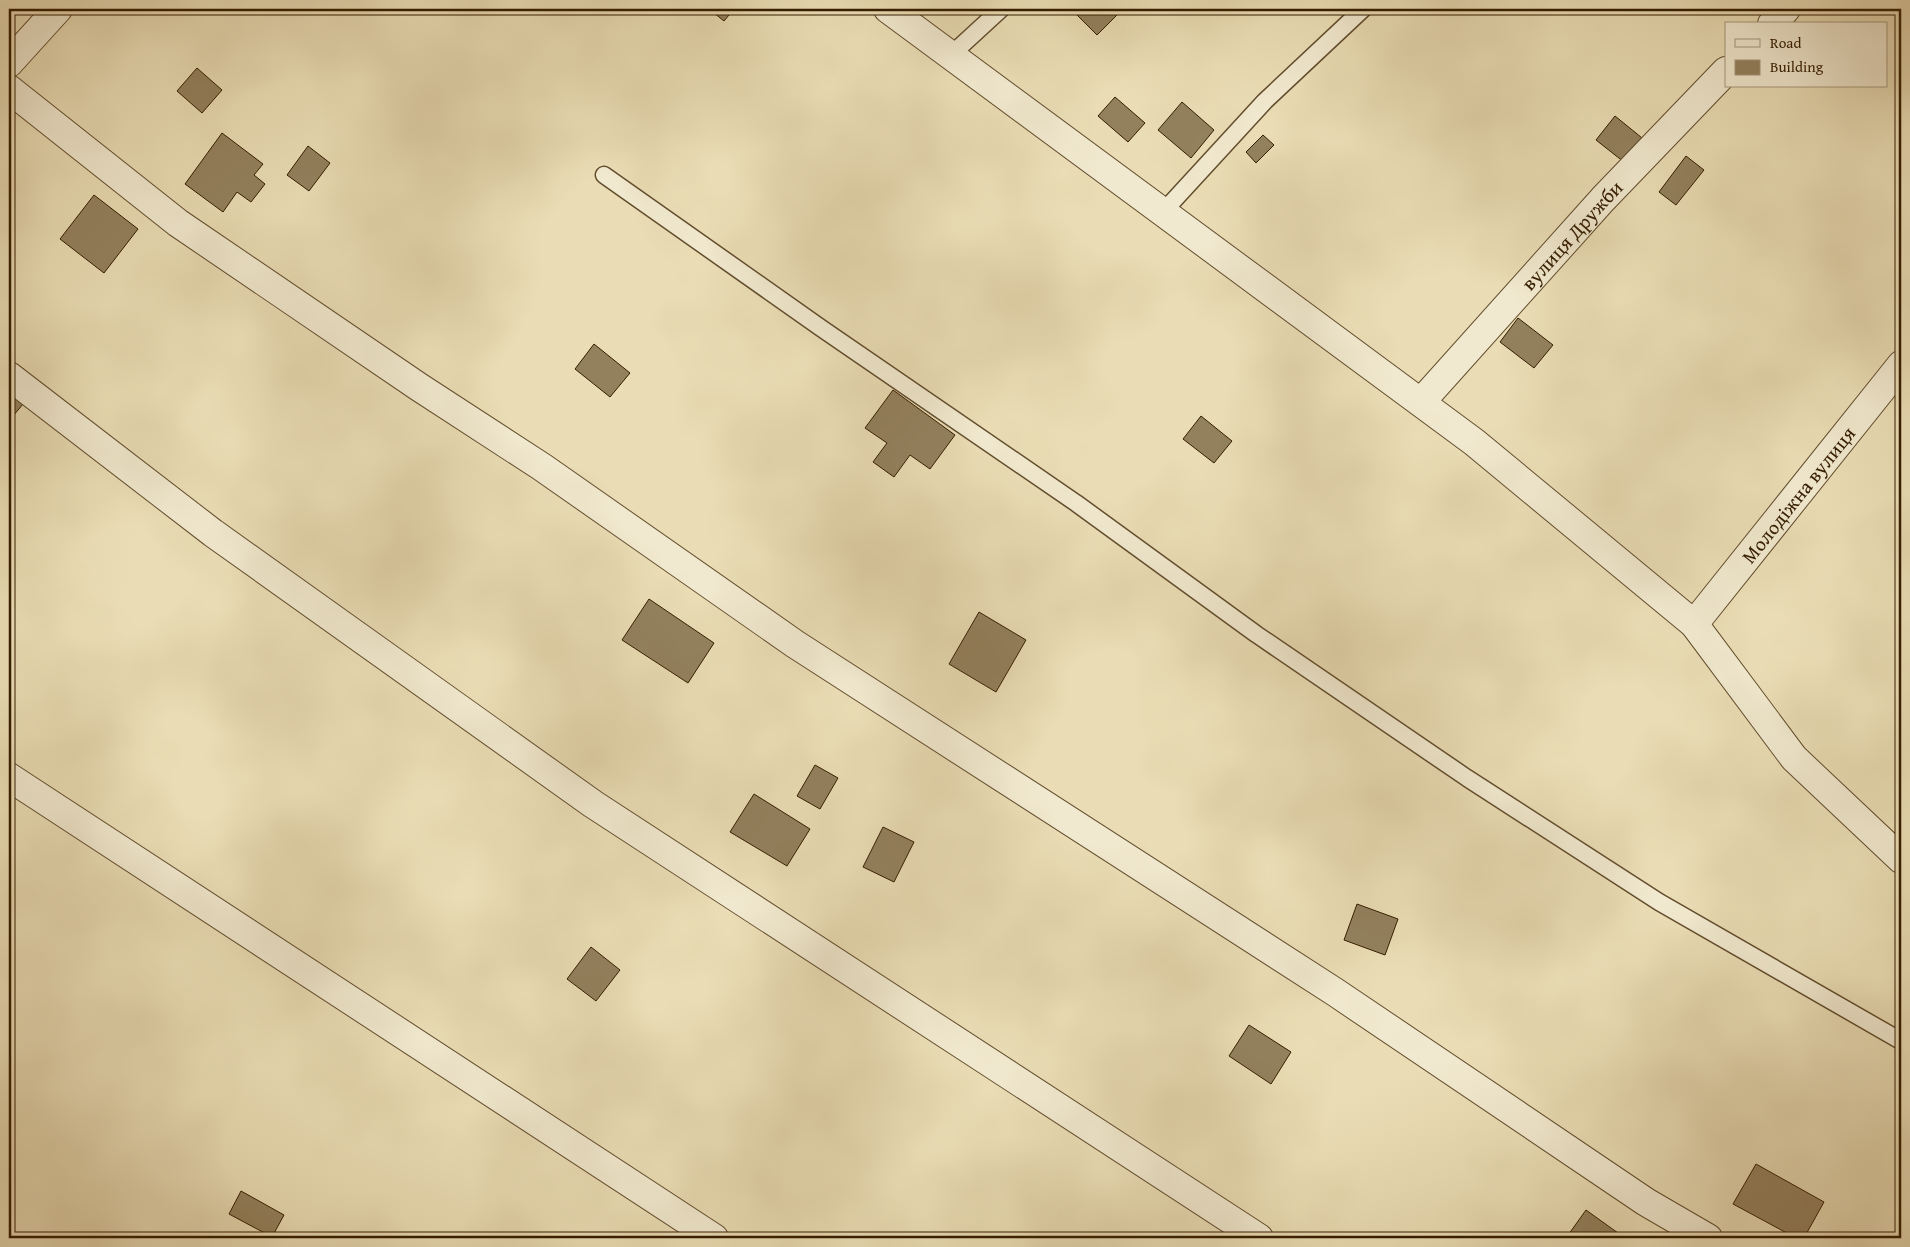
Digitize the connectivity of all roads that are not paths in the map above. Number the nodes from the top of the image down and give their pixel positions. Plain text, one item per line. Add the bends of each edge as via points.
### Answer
1 (58, 9) edge
2 (888, 9) edge
3 (1001, 9) edge
4 (1363, 9) edge
5 (1786, 9) edge
6 (1774, 22) edge
7 (951, 55) junction
8 (9, 63) edge
9 (1725, 72) edge
10 (9, 90) edge
11 (604, 175) dead end
12 (1163, 212) junction
13 (1901, 365) edge
14 (9, 376) edge
15 (1421, 402) junction
16 (1694, 624) junction
17 (9, 777) edge
18 (1901, 859) edge
19 (1901, 1041) edge
20 (714, 1238) edge
21 (1259, 1238) edge
22 (1708, 1238) edge

1 - 8 street
2 - 7 street
3 - 7 lane
4 - 12 lane via 1265,102
5 - 6 street
7 - 12 street
9 - 15 street, вулиця Дружби via 1603,199
10 - 22 street via 178,223 542,467 796,644 1335,992 1646,1202
11 - 19 lane via 1076,503 1256,634 1467,778 1659,902
12 - 15 street
13 - 16 street, Молодіжна вулиця
14 - 21 street via 213,533 592,804
15 - 16 street
16 - 18 street via 1794,758
17 - 20 street

